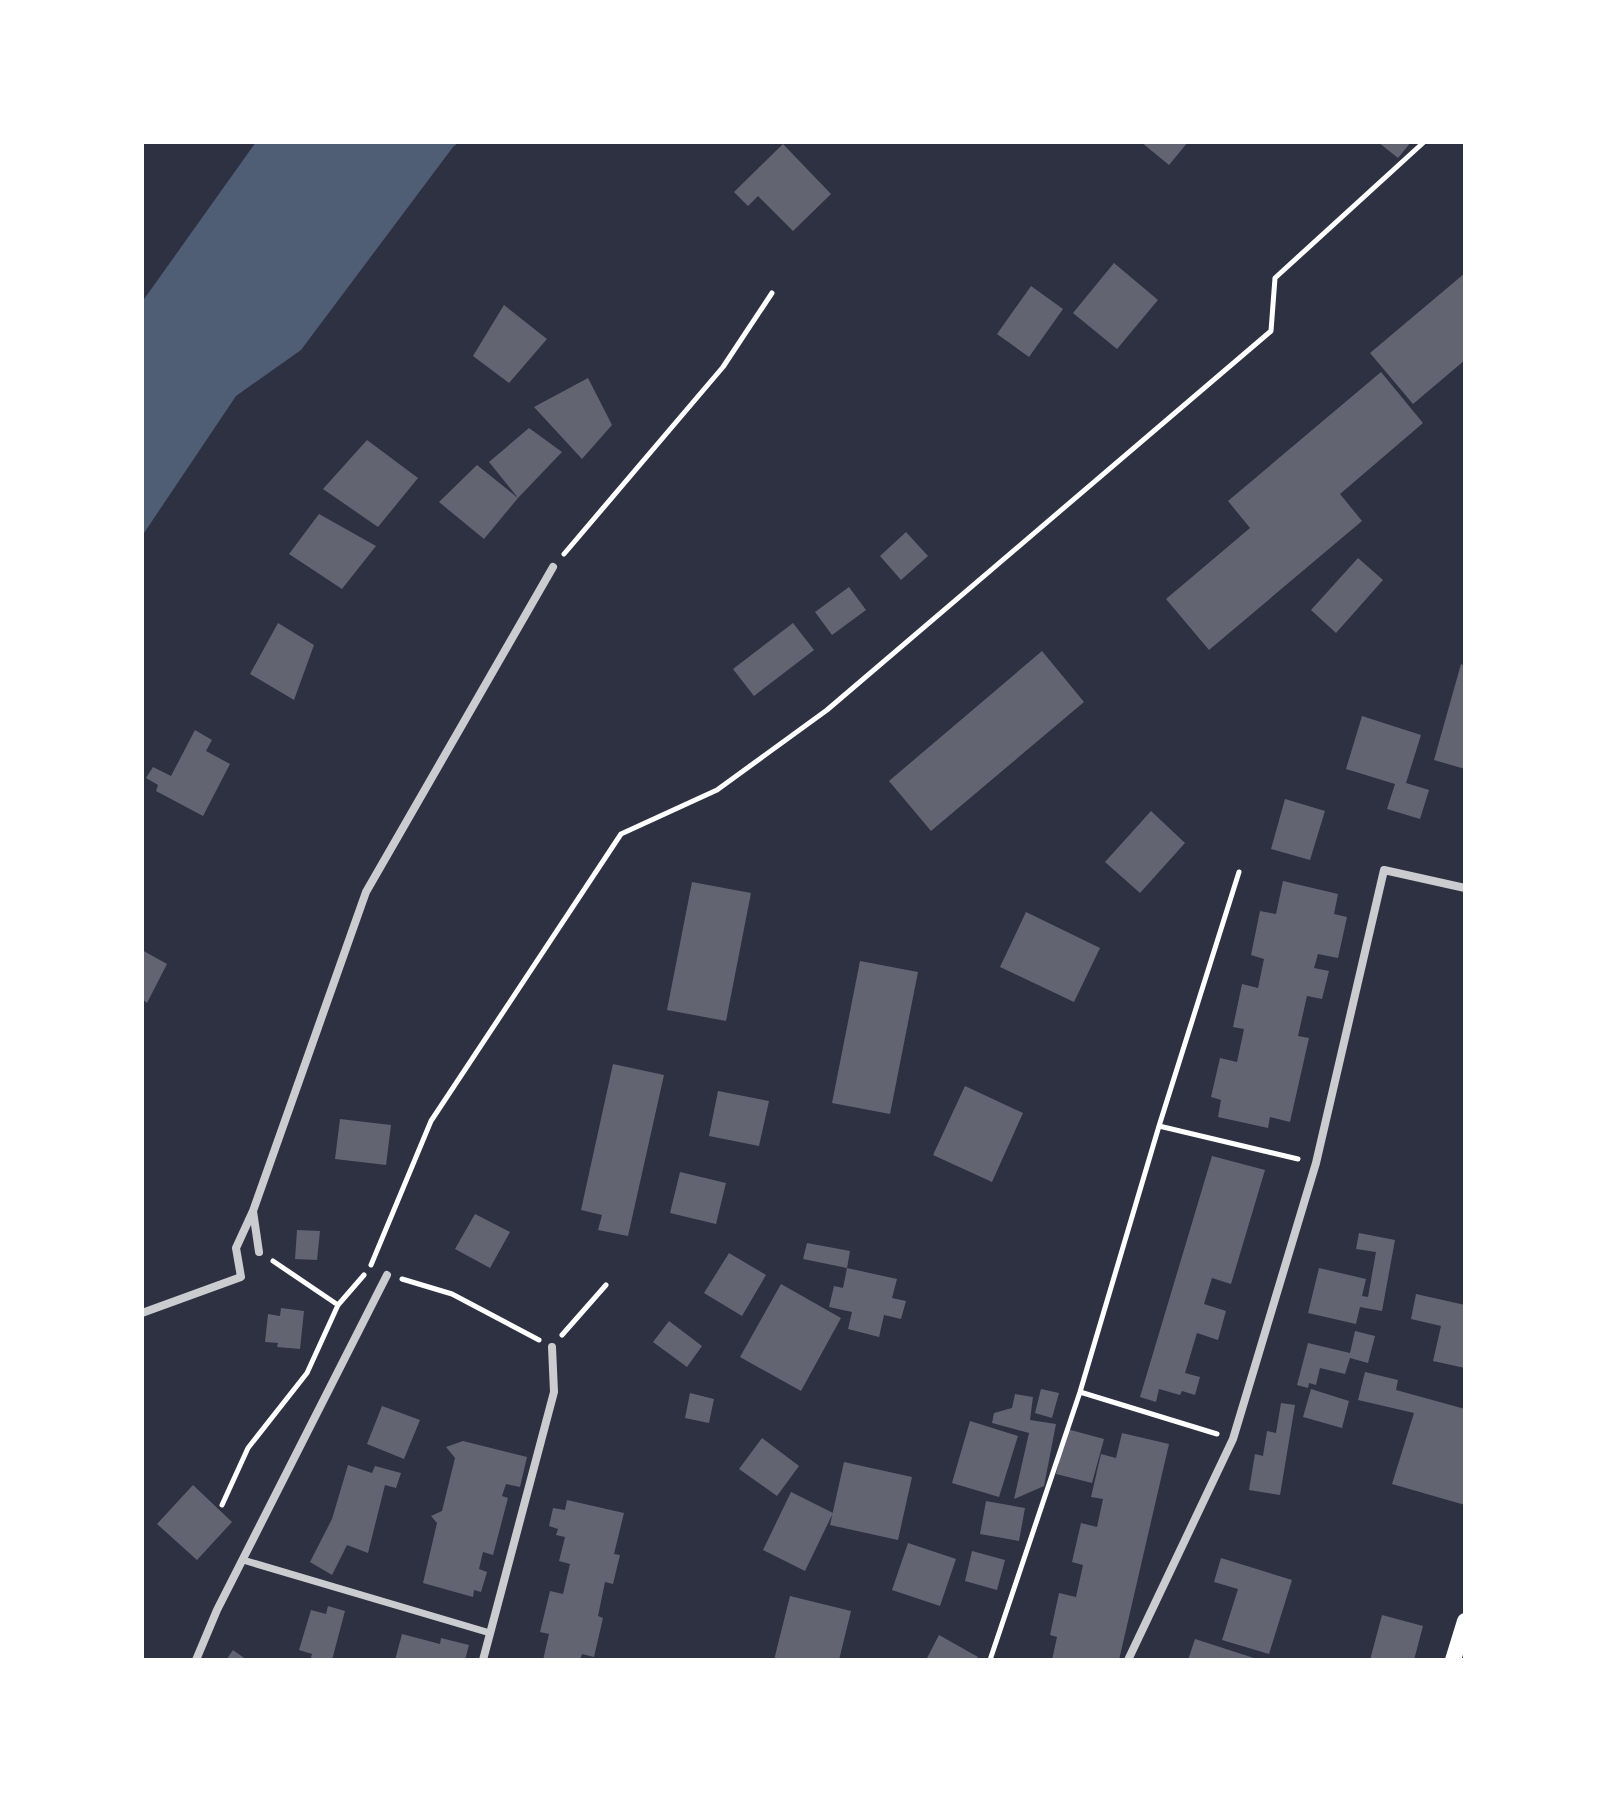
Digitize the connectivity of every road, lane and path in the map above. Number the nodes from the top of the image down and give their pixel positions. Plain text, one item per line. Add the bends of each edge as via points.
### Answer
1 (1424, 142) edge
2 (772, 293) dead end
3 (553, 567) joint
4 (1239, 872) dead end
5 (1465, 888) edge
6 (1159, 1126) junction
7 (1316, 1163) junction
8 (253, 1211) junction
9 (259, 1252) joint
10 (369, 1269) dead end
11 (387, 1275) dead end
12 (606, 1285) dead end
13 (338, 1305) dead end
14 (142, 1313) edge
15 (552, 1347) joint
16 (1080, 1392) junction
17 (1233, 1439) junction
18 (243, 1560) junction
19 (1465, 1621) edge
20 (490, 1633) junction
21 (196, 1660) edge
22 (483, 1660) edge
23 (990, 1660) edge
24 (1128, 1660) edge
25 (1453, 1660) edge

1 - 10 path via 1275,278 1271,331 1259,342 827,710 717,790 621,834 431,1121
2 - 3 path via 723,367
3 - 8 street via 366,892
4 - 6 path
5 - 7 street via 1384,870
6 - 7 path
6 - 16 path
7 - 17 street
8 - 9 street
8 - 14 street via 236,1248 241,1277
9 - 13 path
11 - 18 street
12 - 15 path
15 - 20 street via 554,1392
16 - 17 path
16 - 23 path
17 - 24 street
18 - 20 street
18 - 21 street
19 - 25 main road
20 - 22 street

